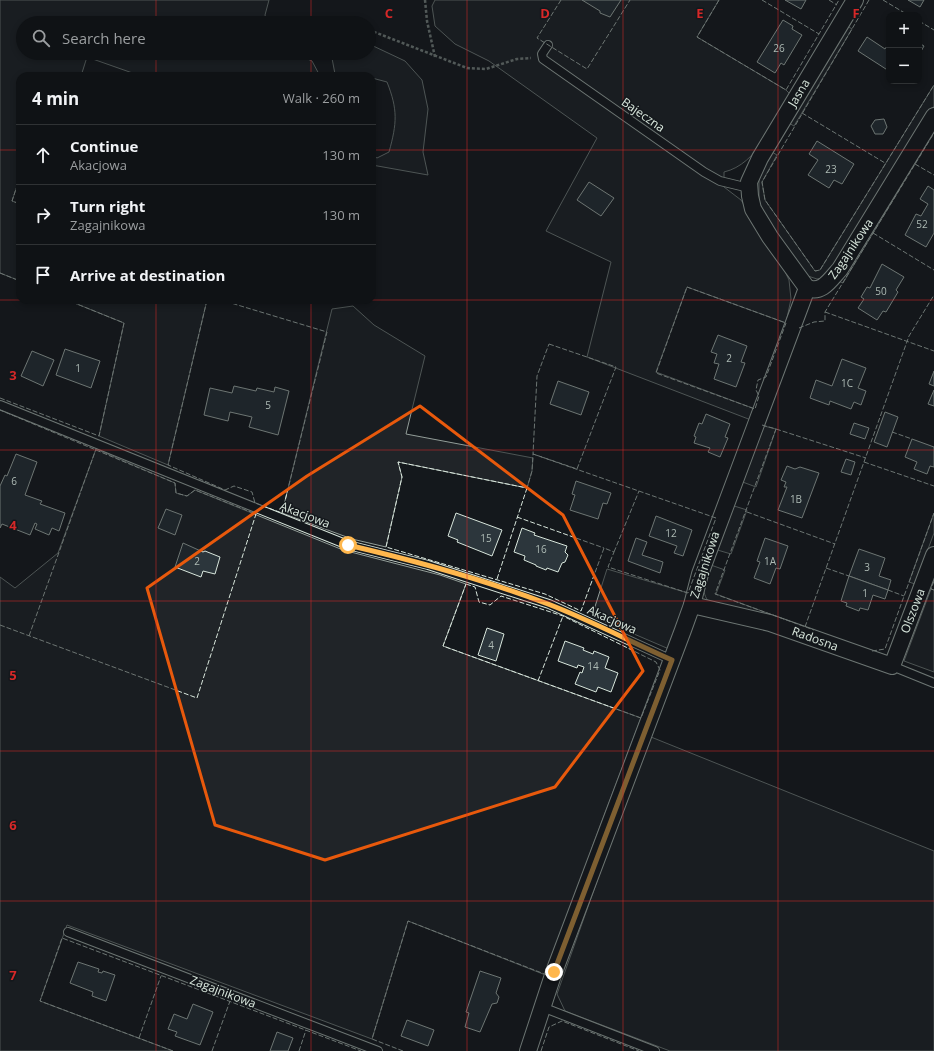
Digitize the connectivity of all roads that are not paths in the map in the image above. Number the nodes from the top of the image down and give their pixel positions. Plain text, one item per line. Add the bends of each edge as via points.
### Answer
1 (855, 0) edge
2 (548, 45) dead end
3 (934, 116) edge
4 (749, 188) junction
5 (807, 288) junction
6 (0, 405) edge
7 (934, 555) edge
8 (692, 605) junction
9 (672, 660) junction
10 (892, 666) junction
11 (934, 684) edge
12 (68, 932) dead end
13 (542, 1007) junction
14 (378, 1051) edge
15 (528, 1051) edge
16 (655, 1051) edge

1 - 4 street, Jasna via 760,158 749,182
2 - 4 lane, Bajeczna via 542,57 704,172 720,181
3 - 5 street, Zagajnikowa via 840,269 823,287 817,290
4 - 5 street via 758,219
5 - 8 street, Zagajnikowa via 700,574
6 - 9 lane, Akacjowa via 348,545 434,567 549,604
7 - 10 street, Olszowa
8 - 9 street, Zagajnikowa
8 - 10 street, Radosna via 770,623
9 - 13 street, Zagajnikowa
10 - 11 lane, Radosna
12 - 14 lane, Zagajnikowa
13 - 15 street, Zagajnikowa
13 - 16 lane

